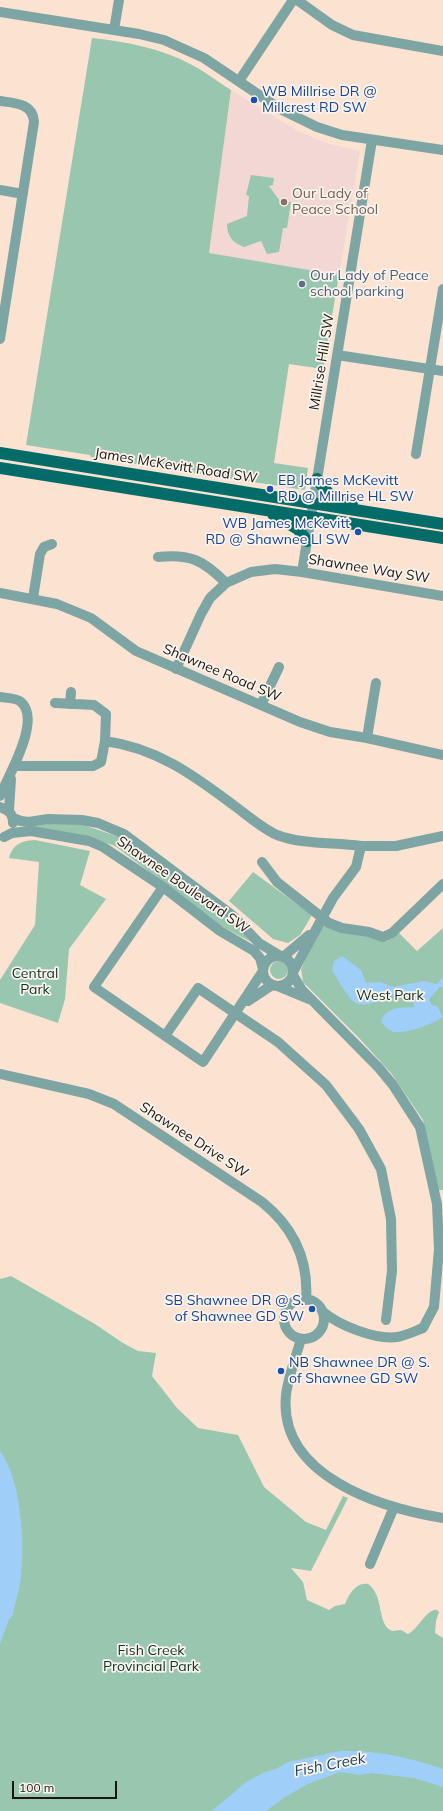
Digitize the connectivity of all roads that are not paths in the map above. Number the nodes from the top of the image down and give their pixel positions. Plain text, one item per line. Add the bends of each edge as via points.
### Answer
1 (119, 0) edge
2 (293, 0) edge
3 (297, 0) edge
4 (0, 12) edge
5 (114, 30) junction
6 (443, 51) edge
7 (239, 81) junction
8 (0, 101) edge
9 (372, 140) junction
10 (443, 150) edge
11 (0, 190) edge
12 (23, 194) junction
13 (5, 279) edge
14 (443, 289) edge
15 (0, 339) edge
16 (337, 354) junction
17 (430, 369) junction
18 (443, 371) edge
19 (0, 453) edge
20 (416, 454) dead end
21 (0, 468) edge
22 (317, 479) junction
23 (314, 504) junction
24 (265, 510) junction
25 (376, 513) junction
26 (311, 517) junction
27 (443, 524) edge
28 (443, 538) edge
29 (307, 542) junction
30 (52, 544) dead end
31 (158, 557) dead end
32 (302, 572) junction
33 (226, 583) junction
34 (0, 593) edge
35 (443, 596) edge
36 (33, 598) junction
37 (279, 667) dead end
38 (176, 669) junction
39 (376, 683) dead end
40 (71, 692) dead end
41 (0, 697) edge
42 (55, 703) dead end
43 (70, 704) junction
44 (261, 705) junction
45 (367, 738) junction
46 (105, 741) junction
47 (443, 755) edge
48 (13, 770) junction
49 (0, 796) edge
50 (7, 812) edge
51 (443, 836) edge
52 (1, 839) edge
53 (361, 846) junction
54 (262, 862) dead end
55 (443, 884) edge
56 (163, 888) junction
57 (322, 919) junction
58 (314, 931) junction
59 (283, 957) junction
60 (263, 970) junction
61 (293, 974) junction
62 (275, 986) junction
63 (314, 1001) junction
64 (239, 1010) junction
65 (165, 1036) junction
66 (0, 1074) edge
67 (306, 1300) junction
68 (322, 1311) junction
69 (386, 1320) dead end
70 (343, 1326) junction
71 (318, 1333) junction
72 (301, 1339) junction
73 (394, 1507) junction
74 (443, 1518) edge
75 (370, 1564) dead end

1 - 5 street
2 - 7 street
3 - 6 street via 332,25 353,35
4 - 5 street
5 - 7 street via 154,37 177,45 204,58
7 - 9 street via 306,123 342,135
8 - 12 street via 21,104 34,116
9 - 10 street
9 - 16 street, Millrise Hill SW
11 - 12 street
12 - 13 street
13 - 15 street
14 - 17 street
16 - 17 street
16 - 22 street, Millrise Hill SW
17 - 18 street
17 - 20 street
19 - 23 main road, James McKevitt Road SW
21 - 24 main road, James McKevitt Road SW
22 - 23 street, Millrise Hill SW
22 - 25 main road via 329,494
23 - 25 main road, James McKevitt Road SW
23 - 26 street, Millrise Hill SW
24 - 26 main road, James McKevitt Road SW
24 - 29 main road via 291,524
25 - 27 main road, James McKevitt Road SW
26 - 28 main road, James McKevitt Road SW
26 - 29 street, Millrise Hill SW
29 - 32 street, Millrise Hill SW
30 - 36 street via 44,547 40,554
31 - 33 street via 187,556 211,568
32 - 33 street, Shawnee Way SW via 251,572
32 - 35 street, Shawnee Way SW
33 - 38 street, Shawnee Way SW via 210,598
34 - 36 street, Shawnee Road SW
36 - 38 street, Shawnee Road SW via 57,604 91,618 136,651
37 - 44 street
38 - 44 street, Shawnee Road SW
39 - 45 street
40 - 43 street
41 - 48 street via 19,700 23,703 27,716 24,741
42 - 43 street
43 - 46 street via 94,705 106,714
44 - 45 street, Shawnee Road SW via 330,732
45 - 47 street, Shawnee Road SW
46 - 48 street via 101,762 93,766
46 - 53 street via 119,743 173,763 276,834 316,843
48 - 49 street
48 - 50 street
50 - 52 street via 12,830
50 - 59 street, Shawnee Boulevard SW via 21,821 54,818 82,820 98,823 124,834 232,915 259,943
51 - 53 street via 396,846
52 - 56 street, Shawnee Boulevard SW via 12,833 31,831 89,841 115,853
53 - 57 street via 356,866 333,898
54 - 57 street via 277,882
55 - 57 street via 392,932 384,936 342,928
56 - 60 street, Shawnee Boulevard SW via 220,931 254,951 260,958
56 - 65 street via 94,987
57 - 58 street
58 - 59 street
58 - 61 street
59 - 60 street via 270,959
59 - 61 street via 292,965
60 - 62 street via 266,980
60 - 64 street
61 - 62 street via 287,984
61 - 63 street via 302,990
62 - 63 street
62 - 64 street via 261,991
63 - 70 street via 393,1085 420,1127 437,1204 439,1248 434,1307 423,1328 396,1337 371,1334
64 - 65 street via 198,988
64 - 65 street via 203,1062
64 - 69 street via 326,1085 359,1129 381,1169 391,1219 392,1272
66 - 67 street, Shawnee Drive SW via 89,1094 114,1104 262,1202 278,1215 295,1239 306,1277
67 - 68 street via 316,1304
67 - 72 street via 297,1300 284,1314 288,1333
68 - 70 street
68 - 71 street via 324,1321
70 - 71 street
71 - 72 street via 313,1338
72 - 73 street via 286,1396 288,1425 300,1451 319,1471 350,1490
73 - 74 street via 416,1514
73 - 75 street

